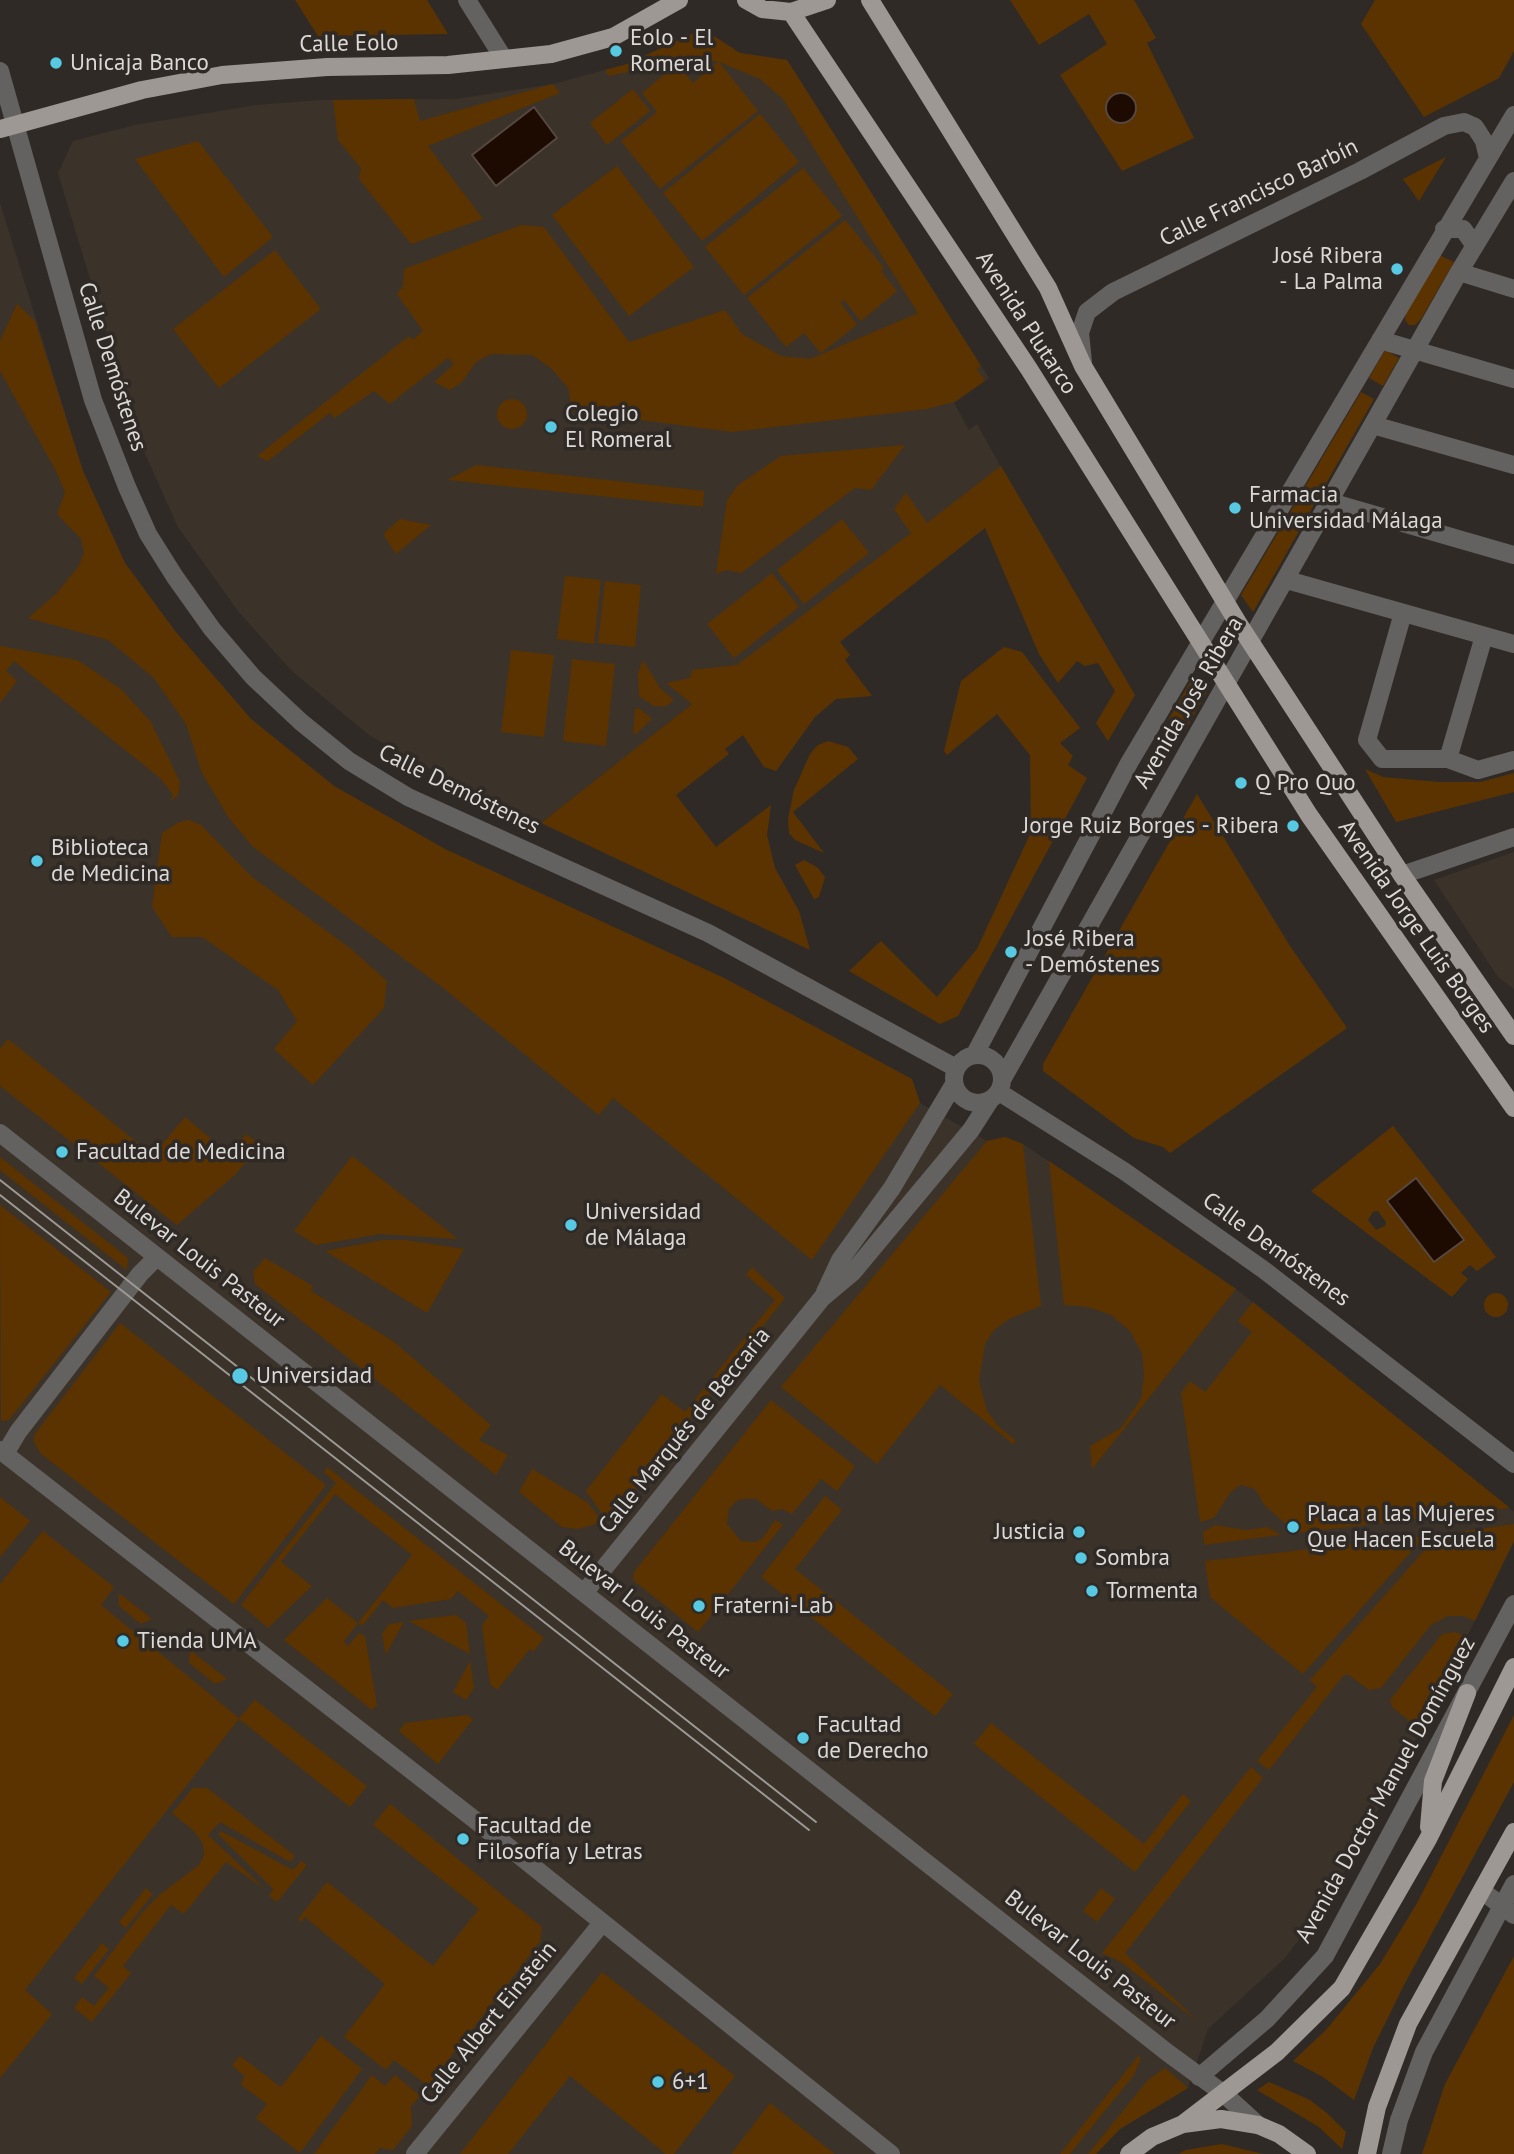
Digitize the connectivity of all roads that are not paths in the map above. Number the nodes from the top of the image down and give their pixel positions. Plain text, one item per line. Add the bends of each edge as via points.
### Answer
1 (467, 0) edge
2 (679, 0) edge
3 (746, 0) edge
4 (827, 0) edge
5 (870, 0) edge
6 (791, 12) junction
7 (504, 59) junction
8 (0, 71) edge
9 (1514, 115) edge
10 (6, 127) edge
11 (1488, 158) junction
12 (1514, 181) edge
13 (1508, 203) edge
14 (1444, 229) junction
15 (1475, 246) junction
16 (1459, 272) junction
17 (1514, 289) edge
18 (1380, 340) junction
19 (1415, 351) junction
20 (1083, 366) junction
21 (1514, 379) edge
22 (1373, 425) junction
23 (1514, 465) edge
24 (1330, 502) junction
25 (1514, 555) edge
26 (1287, 580) junction
27 (1224, 600) junction
28 (1403, 612) junction
29 (1238, 623) joint
30 (1484, 636) junction
31 (1200, 642) junction
32 (1251, 643) junction
33 (1514, 644) edge
34 (1213, 665) joint
35 (1226, 686) junction
36 (1448, 759) junction
37 (1514, 760) edge
38 (1514, 837) edge
39 (1402, 874) junction
40 (1514, 1036) edge
41 (975, 1054) junction
42 (955, 1076) junction
43 (997, 1090) junction
44 (1514, 1108) edge
45 (0, 1133) edge
46 (157, 1257) junction
47 (822, 1298) junction
48 (2, 1452) edge
49 (1514, 1464) edge
50 (584, 1593) junction
51 (1514, 1604) edge
52 (1514, 1667) edge
53 (1466, 1693) junction
54 (1514, 1832) edge
55 (1428, 1839) junction
56 (1514, 1884) edge
57 (1482, 1891) junction
58 (1508, 1911) edge
59 (602, 1923) junction
60 (1199, 2077) junction
61 (1224, 2094) junction
62 (1183, 2124) junction
63 (1258, 2125) junction
64 (415, 2154) edge
65 (891, 2154) edge
66 (1129, 2154) edge
67 (1307, 2154) edge
68 (1367, 2154) edge
69 (1391, 2154) edge

1 - 7 street
2 - 7 main road, Calle Eolo via 613,37 551,54
3 - 6 main road via 762,9
4 - 6 main road
5 - 20 main road, Avenida Plutarco via 1048,288
6 - 31 main road, Avenida Plutarco via 1029,369
7 - 10 main road, Calle Eolo via 222,75 142,90
8 - 10 street, Calle Demóstenes
9 - 11 street, Avenida José Ribera
10 - 42 street, Calle Demóstenes via 93,400 127,488 175,577 253,677 349,761 408,797 708,933
11 - 14 street, Avenida José Ribera
11 - 20 street, Calle Francisco Barbín via 1475,127 1464,122 1444,126 1114,292 1087,312 1080,333
12 - 13 street, Avenida José Ribera
13 - 15 street, Avenida José Ribera
14 - 15 street via 1463,229
14 - 18 street, Avenida José Ribera
15 - 16 street, Avenida José Ribera
16 - 17 street
16 - 19 street, Avenida José Ribera
18 - 19 street
18 - 27 street, Avenida José Ribera
19 - 21 street
19 - 22 street, Avenida José Ribera
20 - 27 main road, Avenida Plutarco
22 - 23 street
22 - 24 street, Avenida José Ribera
24 - 25 street
24 - 26 street, Avenida José Ribera
26 - 28 street
26 - 32 street, Avenida José Ribera
27 - 29 main road, Avenida Plutarco
27 - 31 street, Avenida José Ribera
28 - 30 street
28 - 36 street via 1367,740 1382,759
29 - 32 main road, Avenida Jorge Luis Borges
30 - 33 street
30 - 36 street
31 - 34 main road, Avenida Plutarco
31 - 41 street, Avenida José Ribera via 1129,763
32 - 35 street, Avenida José Ribera
32 - 39 main road, Avenida Jorge Luis Borges
34 - 35 main road, Avenida Jorge Luis Borges
35 - 43 street, Avenida José Ribera
35 - 44 main road, Avenida Jorge Luis Borges via 1356,884
36 - 37 street via 1478,770
38 - 39 street
39 - 40 main road, Avenida Jorge Luis Borges
41 - 42 street via 960,1061
41 - 43 street via 988,1056 998,1065
42 - 43 street via 967,1101
42 - 47 street, Calle Marqués de Beccaria via 892,1188 839,1260
43 - 47 street, Calle Marqués de Beccaria via 971,1130 853,1272
43 - 49 street, Calle Demóstenes via 1124,1171 1264,1270
45 - 46 street, Bulevar Louis Pasteur
46 - 48 street
46 - 50 street, Bulevar Louis Pasteur
47 - 50 street, Calle Marqués de Beccaria
48 - 59 street
50 - 60 street, Bulevar Louis Pasteur
51 - 53 street, Avenida Doctor Manuel Domínguez
52 - 55 main road
53 - 55 main road via 1433,1781
53 - 60 street, Avenida Doctor Manuel Domínguez via 1325,1956 1267,2019
54 - 57 main road
55 - 61 main road via 1342,1988 1277,2052
56 - 58 street
57 - 58 street
57 - 68 main road via 1408,2024 1377,2107
58 - 69 street via 1424,2052
59 - 64 street, Calle Albert Einstein
59 - 65 street
60 - 61 street, Bulevar Louis Pasteur
61 - 62 main road
61 - 63 street, Bulevar Louis Pasteur
62 - 63 main road via 1221,2119
62 - 66 main road via 1152,2137
63 - 67 main road

